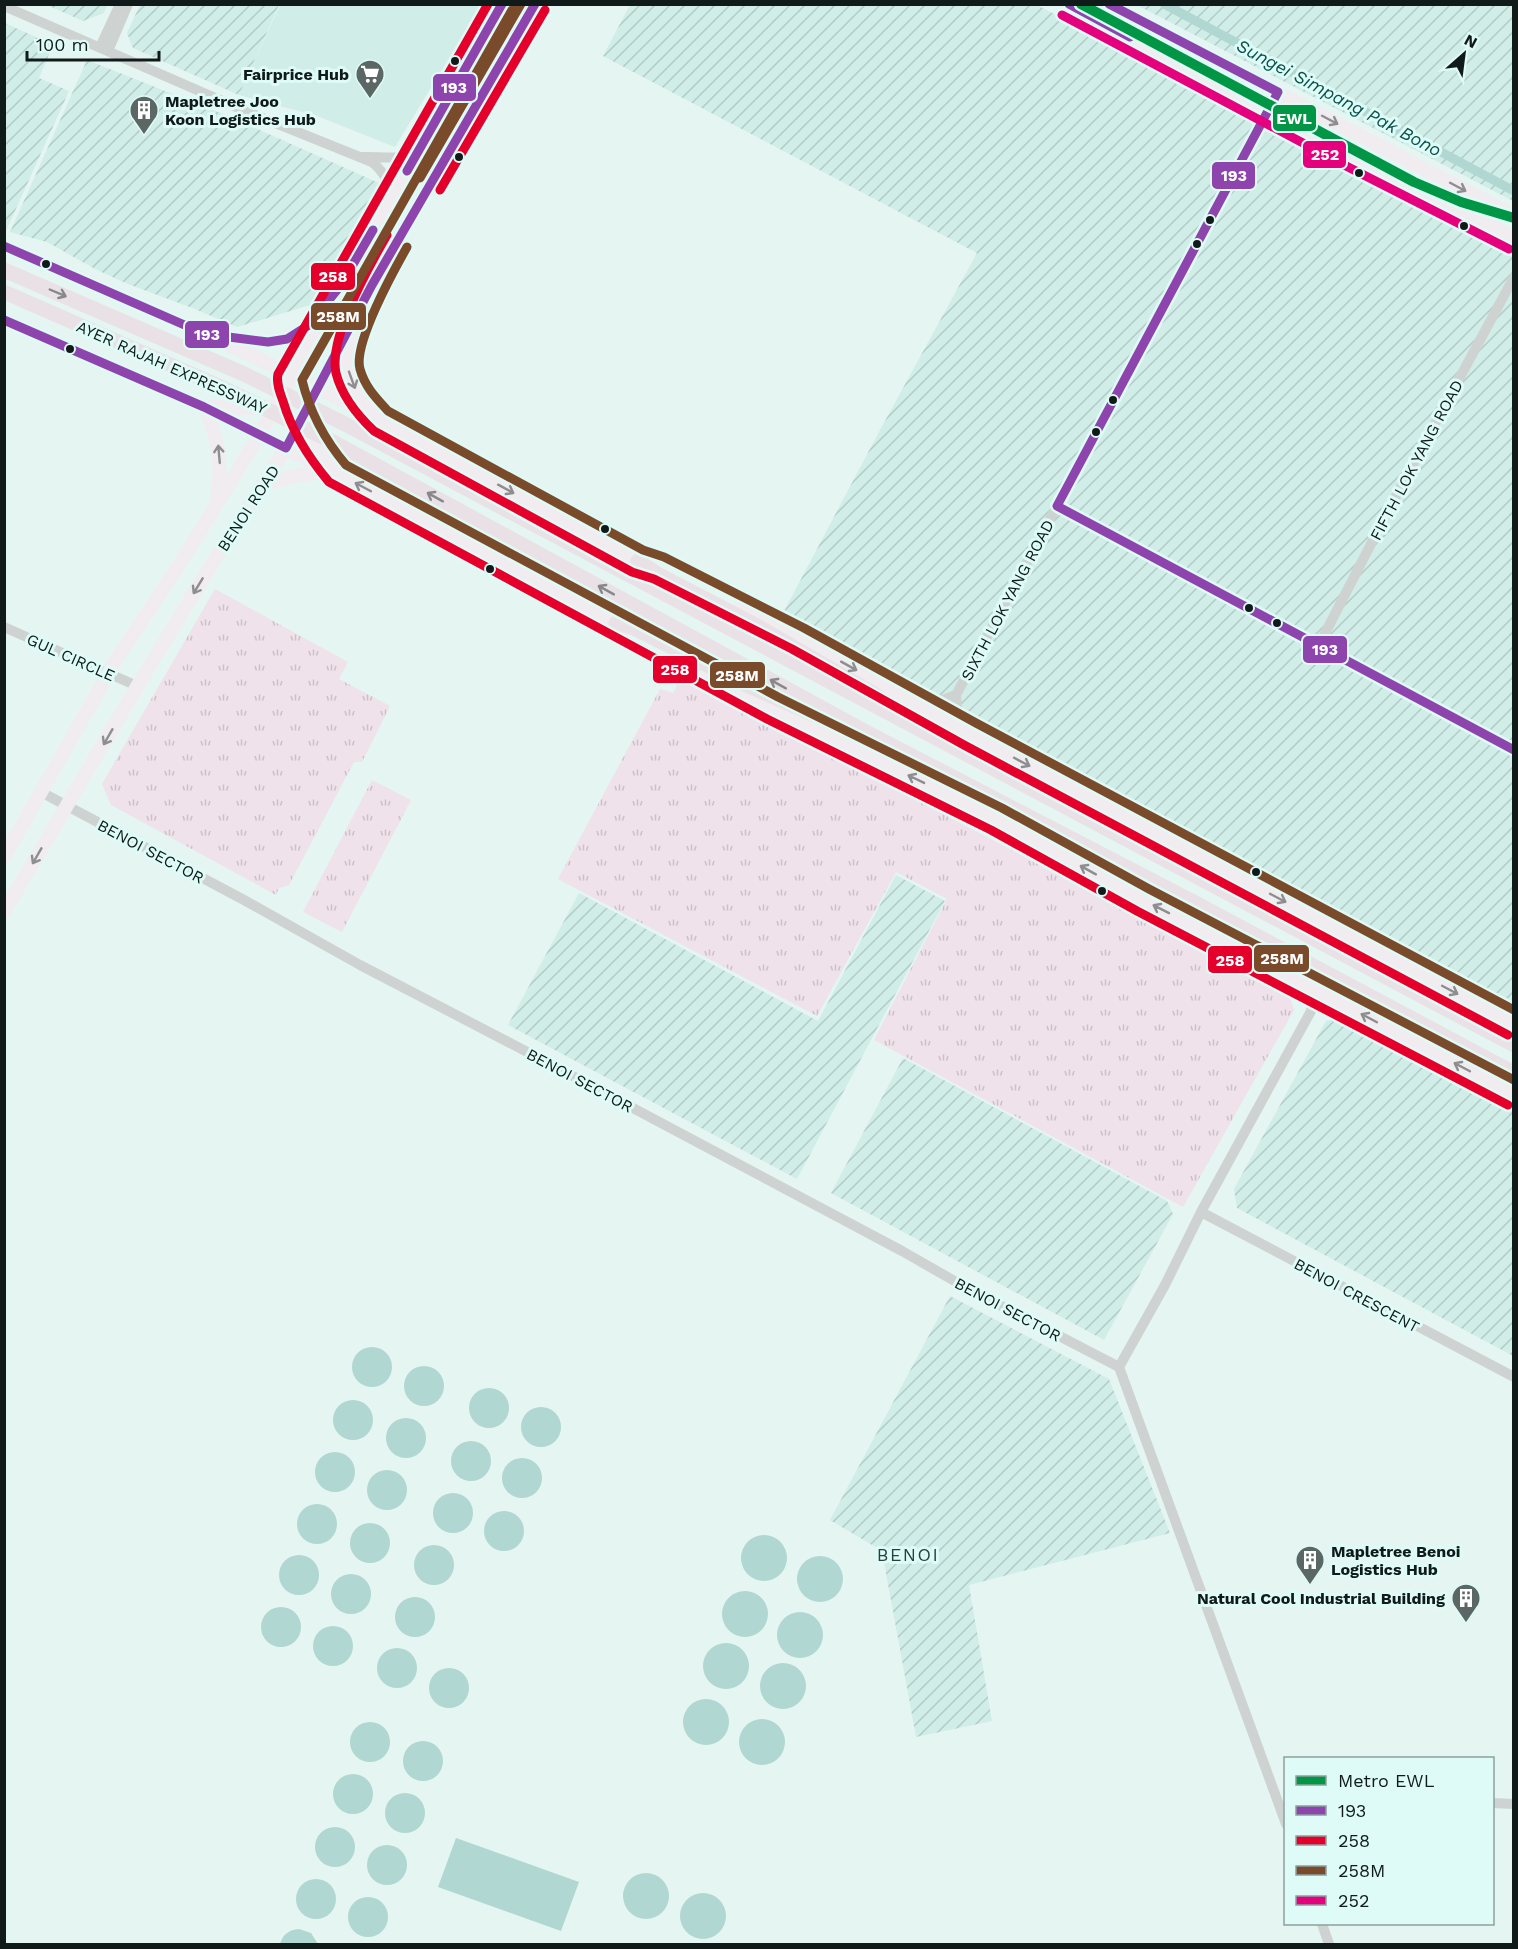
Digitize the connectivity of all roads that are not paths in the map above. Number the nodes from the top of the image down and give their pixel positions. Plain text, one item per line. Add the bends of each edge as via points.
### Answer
1 (120, 4) edge
2 (128, 4) edge
3 (502, 4) edge
4 (535, 4) edge
5 (1068, 4) edge
6 (1108, 4) edge
7 (4, 6) edge
8 (104, 49) junction
9 (1278, 92) junction
10 (1269, 111) junction
11 (420, 148) junction
12 (360, 157) junction
13 (389, 202) junction
14 (1514, 216) edge
15 (1514, 238) edge
16 (4, 246) edge
17 (4, 270) edge
18 (1514, 277) edge
19 (341, 285) junction
20 (372, 285) junction
21 (4, 292) edge
22 (4, 320) edge
23 (205, 334) junction
24 (256, 358) junction
25 (290, 377) junction
26 (317, 388) junction
27 (282, 392) junction
28 (204, 407) junction
29 (360, 410) junction
30 (298, 411) junction
31 (271, 413) junction
32 (381, 421) junction
33 (260, 434) junction
34 (286, 448) junction
35 (338, 474) junction
36 (262, 485) junction
37 (216, 505) junction
38 (1057, 506) junction
39 (638, 561) junction
40 (616, 623) junction
41 (4, 627) edge
42 (1319, 645) junction
43 (109, 674) junction
44 (137, 686) junction
45 (956, 695) junction
46 (914, 702) junction
47 (866, 732) junction
48 (970, 734) junction
49 (1514, 750) edge
50 (974, 759) junction
51 (41, 792) junction
52 (67, 806) junction
53 (4, 857) edge
54 (4, 912) edge
55 (1307, 985) junction
56 (1335, 1000) junction
57 (1311, 1011) junction
58 (1514, 1024) edge
59 (1514, 1045) edge
60 (1514, 1073) edge
61 (1514, 1094) edge
62 (1201, 1212) junction
63 (1119, 1367) junction
64 (1514, 1377) edge
65 (1280, 1798) edge
66 (1494, 1803) edge
67 (1514, 1804) edge
68 (1284, 1815) edge
69 (1323, 1925) edge
70 (1329, 1944) edge

1 - 8 street
2 - 8 street
3 - 11 main road, BENOI ROAD
4 - 20 main road, BENOI ROAD
5 - 10 main road
6 - 9 main road
7 - 8 street
8 - 12 street
9 - 10 street, SIXTH LOK YANG ROAD
9 -> 14 main road
10 - 15 main road
10 - 38 street, SIXTH LOK YANG ROAD
11 - 12 street via 408,156
11 - 13 main road, BENOI ROAD
12 - 13 street via 385,175
13 - 19 main road, BENOI ROAD
16 - 23 main road
17 -> 50 highway, AYER RAJAH EXPRESSWAY via 244,374 345,424
18 - 42 street, FIFTH LOK YANG ROAD
19 - 23 main road via 309,325 287,339 260,342
19 - 25 main road, BENOI ROAD
20 - 26 main road, BENOI ROAD
20 -> 32 main road via 347,358 360,399
47 -> 21 highway, AYER RAJAH EXPRESSWAY via 335,443 221,387
22 - 28 main road
23 - 24 main road
24 - 25 main road
24 - 27 main road
25 - 26 main road
25 - 27 main road, BENOI ROAD
25 - 30 main road
26 - 29 main road
26 - 30 main road, BENOI ROAD
27 - 30 main road
27 - 31 main road, BENOI ROAD
28 - 31 main road
28 - 33 main road
37 -> 28 main road via 221,473 218,444
29 - 30 main road via 341,407
29 - 32 main road
30 - 31 main road
30 - 34 main road, BENOI ROAD
30 - 35 main road via 317,448
31 - 33 main road, BENOI ROAD
32 -> 39 main road
33 - 34 main road
33 - 37 main road, BENOI ROAD
34 - 35 main road
34 - 36 main road, BENOI ROAD
35 - 36 main road via 305,474
40 -> 35 main road
36 -> 44 main road, BENOI ROAD
37 - 43 main road, BENOI ROAD
38 - 42 street
38 - 45 street, SIXTH LOK YANG ROAD
39 -> 46 main road via 798,638
39 - 50 highway via 896,707
40 - 47 highway via 634,628 799,709 851,731
55 -> 40 main road
41 - 43 street, GUL CIRCLE
42 - 49 street
43 - 44 street, GUL CIRCLE
43 - 51 main road, BENOI ROAD
44 -> 52 main road, BENOI ROAD
45 - 46 street, SIXTH LOK YANG ROAD via 935,703
45 - 48 street, SIXTH LOK YANG ROAD via 958,718
46 - 48 main road
47 - 60 highway, AYER RAJAH EXPRESSWAY
48 -> 58 main road
50 - 59 highway, AYER RAJAH EXPRESSWAY
51 - 52 street, BENOI SECTOR
51 - 53 main road, BENOI ROAD
52 -> 54 main road, BENOI ROAD
52 - 63 street, BENOI SECTOR
55 - 56 main road
55 - 57 street
56 - 57 street
61 -> 56 main road
57 - 62 street
62 - 63 street
62 - 64 street, BENOI CRESCENT
63 - 65 street
65 - 68 street
66 - 67 street
69 - 70 street

